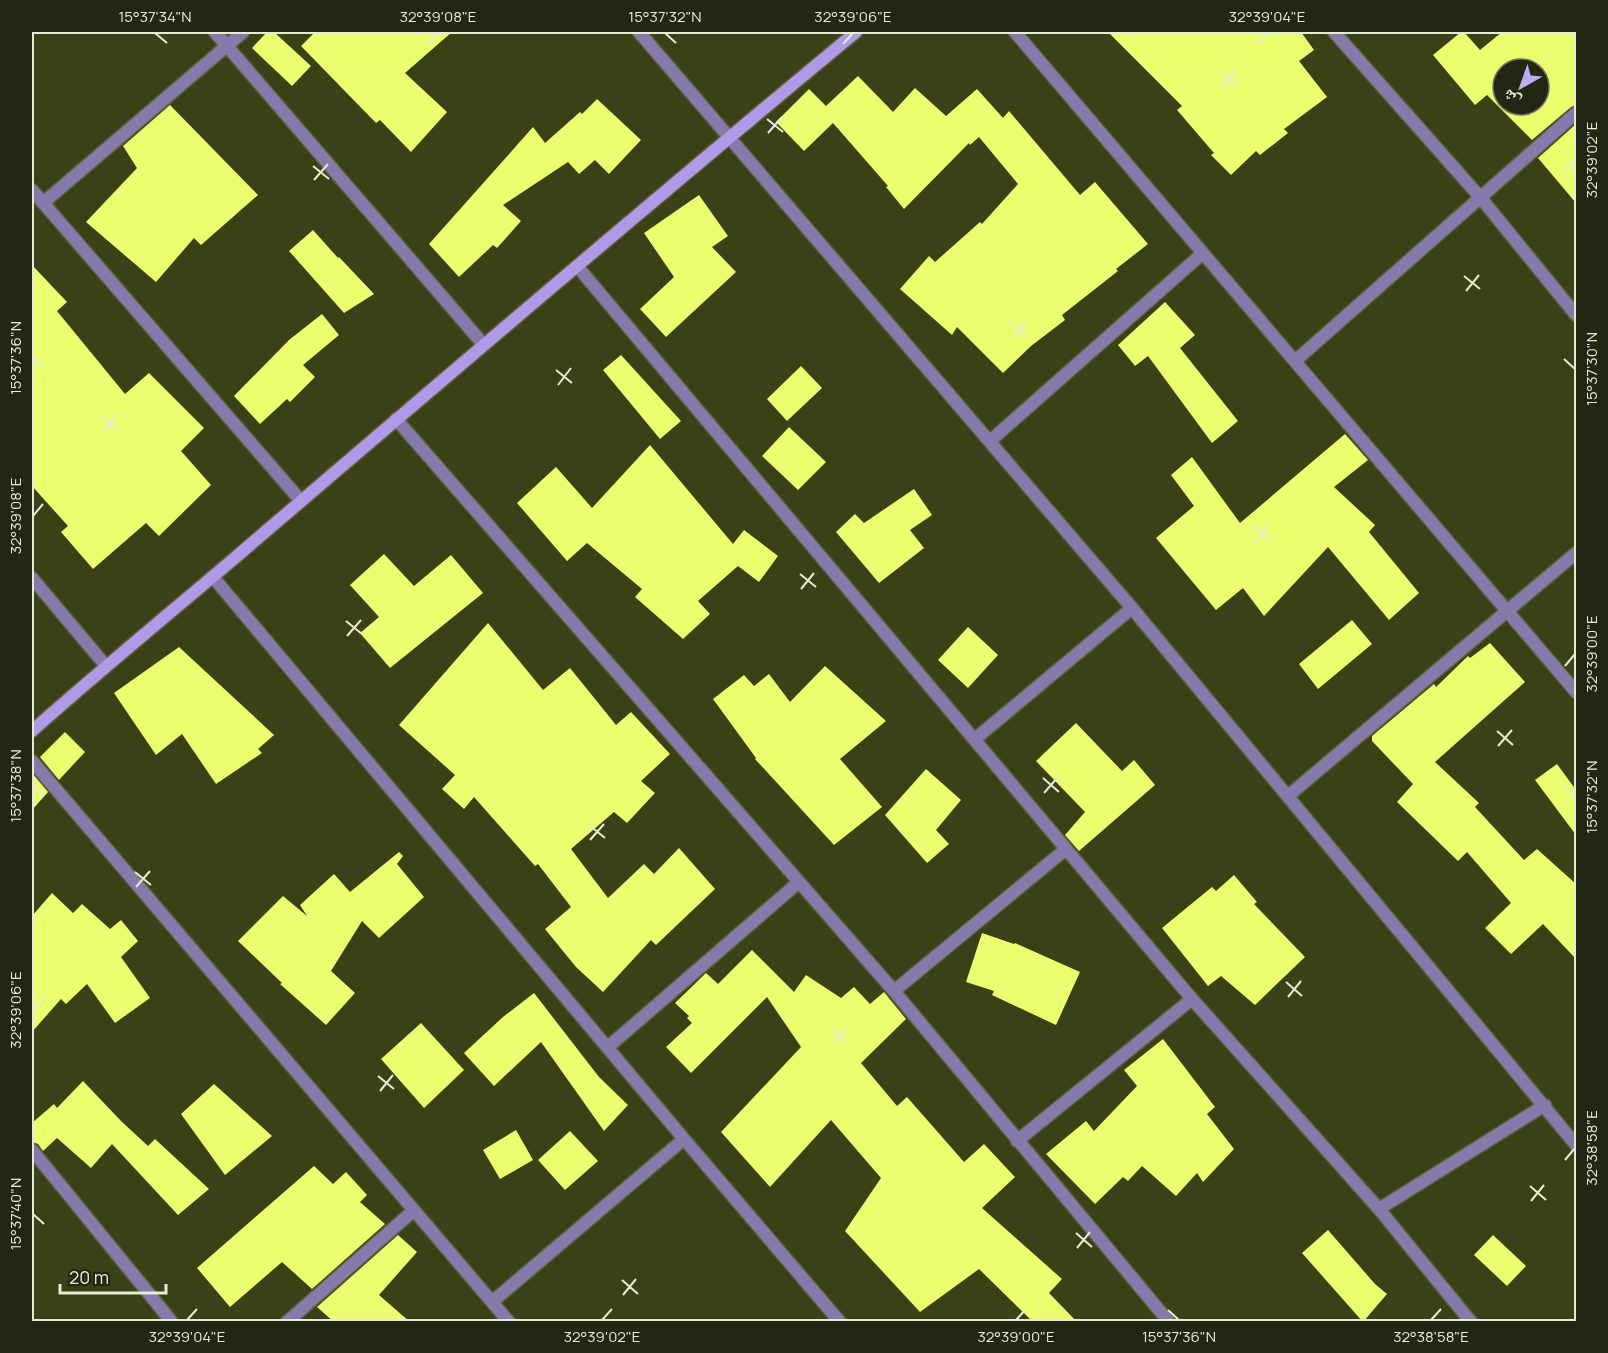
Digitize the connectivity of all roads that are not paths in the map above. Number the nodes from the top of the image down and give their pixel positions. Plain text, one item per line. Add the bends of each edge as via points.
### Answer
1 (215, 32) edge
2 (243, 32) edge
3 (639, 32) edge
4 (856, 32) edge
5 (1015, 32) edge
6 (1334, 32) edge
7 (227, 45) junction
8 (1576, 113) edge
9 (729, 136) junction
10 (32, 190) edge
11 (1480, 197) junction
12 (43, 203) junction
13 (1203, 252) junction
14 (578, 266) junction
15 (1576, 315) edge
16 (483, 344) junction
17 (1295, 361) junction
18 (396, 419) junction
19 (990, 441) junction
20 (301, 501) junction
21 (1576, 553) edge
22 (213, 576) junction
23 (32, 578) edge
24 (1132, 608) junction
25 (1509, 611) junction
26 (106, 666) junction
27 (1576, 692) edge
28 (32, 730) edge
29 (975, 739) junction
30 (32, 760) edge
31 (1288, 796) junction
32 (1066, 849) junction
33 (799, 882) junction
34 (894, 991) junction
35 (1192, 999) junction
36 (608, 1047) junction
37 (1545, 1104) junction
38 (684, 1139) junction
39 (1017, 1140) junction
40 (1576, 1144) edge
41 (32, 1150) edge
42 (1379, 1209) junction
43 (413, 1211) junction
44 (492, 1302) junction
45 (172, 1322) edge
46 (287, 1322) edge
47 (509, 1322) edge
48 (840, 1322) edge
49 (1169, 1322) edge
50 (1471, 1322) edge

1 - 7 street
2 - 7 street
3 - 9 street
4 - 9 street
5 - 13 street
6 - 11 street
7 - 12 street
7 - 16 street
8 - 11 street
9 - 14 street
9 - 19 street
10 - 12 street
11 - 15 street
11 - 17 street
12 - 20 street
13 - 17 street
13 - 19 street
14 - 16 street
14 - 29 street
16 - 18 street
17 - 25 street
18 - 20 street
18 - 33 street
19 - 24 street
20 - 22 street
21 - 25 street
22 - 26 street
22 - 36 street
23 - 26 street
24 - 29 street
24 - 31 street
25 - 27 street
25 - 31 street
26 - 28 street
29 - 32 street
30 - 43 street
31 - 37 street
32 - 34 street
32 - 35 street
33 - 34 street
33 - 36 street
34 - 39 street
35 - 39 street
35 - 42 street
36 - 38 street
37 - 40 street
37 - 42 street
38 - 44 street
38 - 48 street
39 - 49 street
41 - 45 street
42 - 50 street
43 - 44 street
43 - 46 street
44 - 47 street

